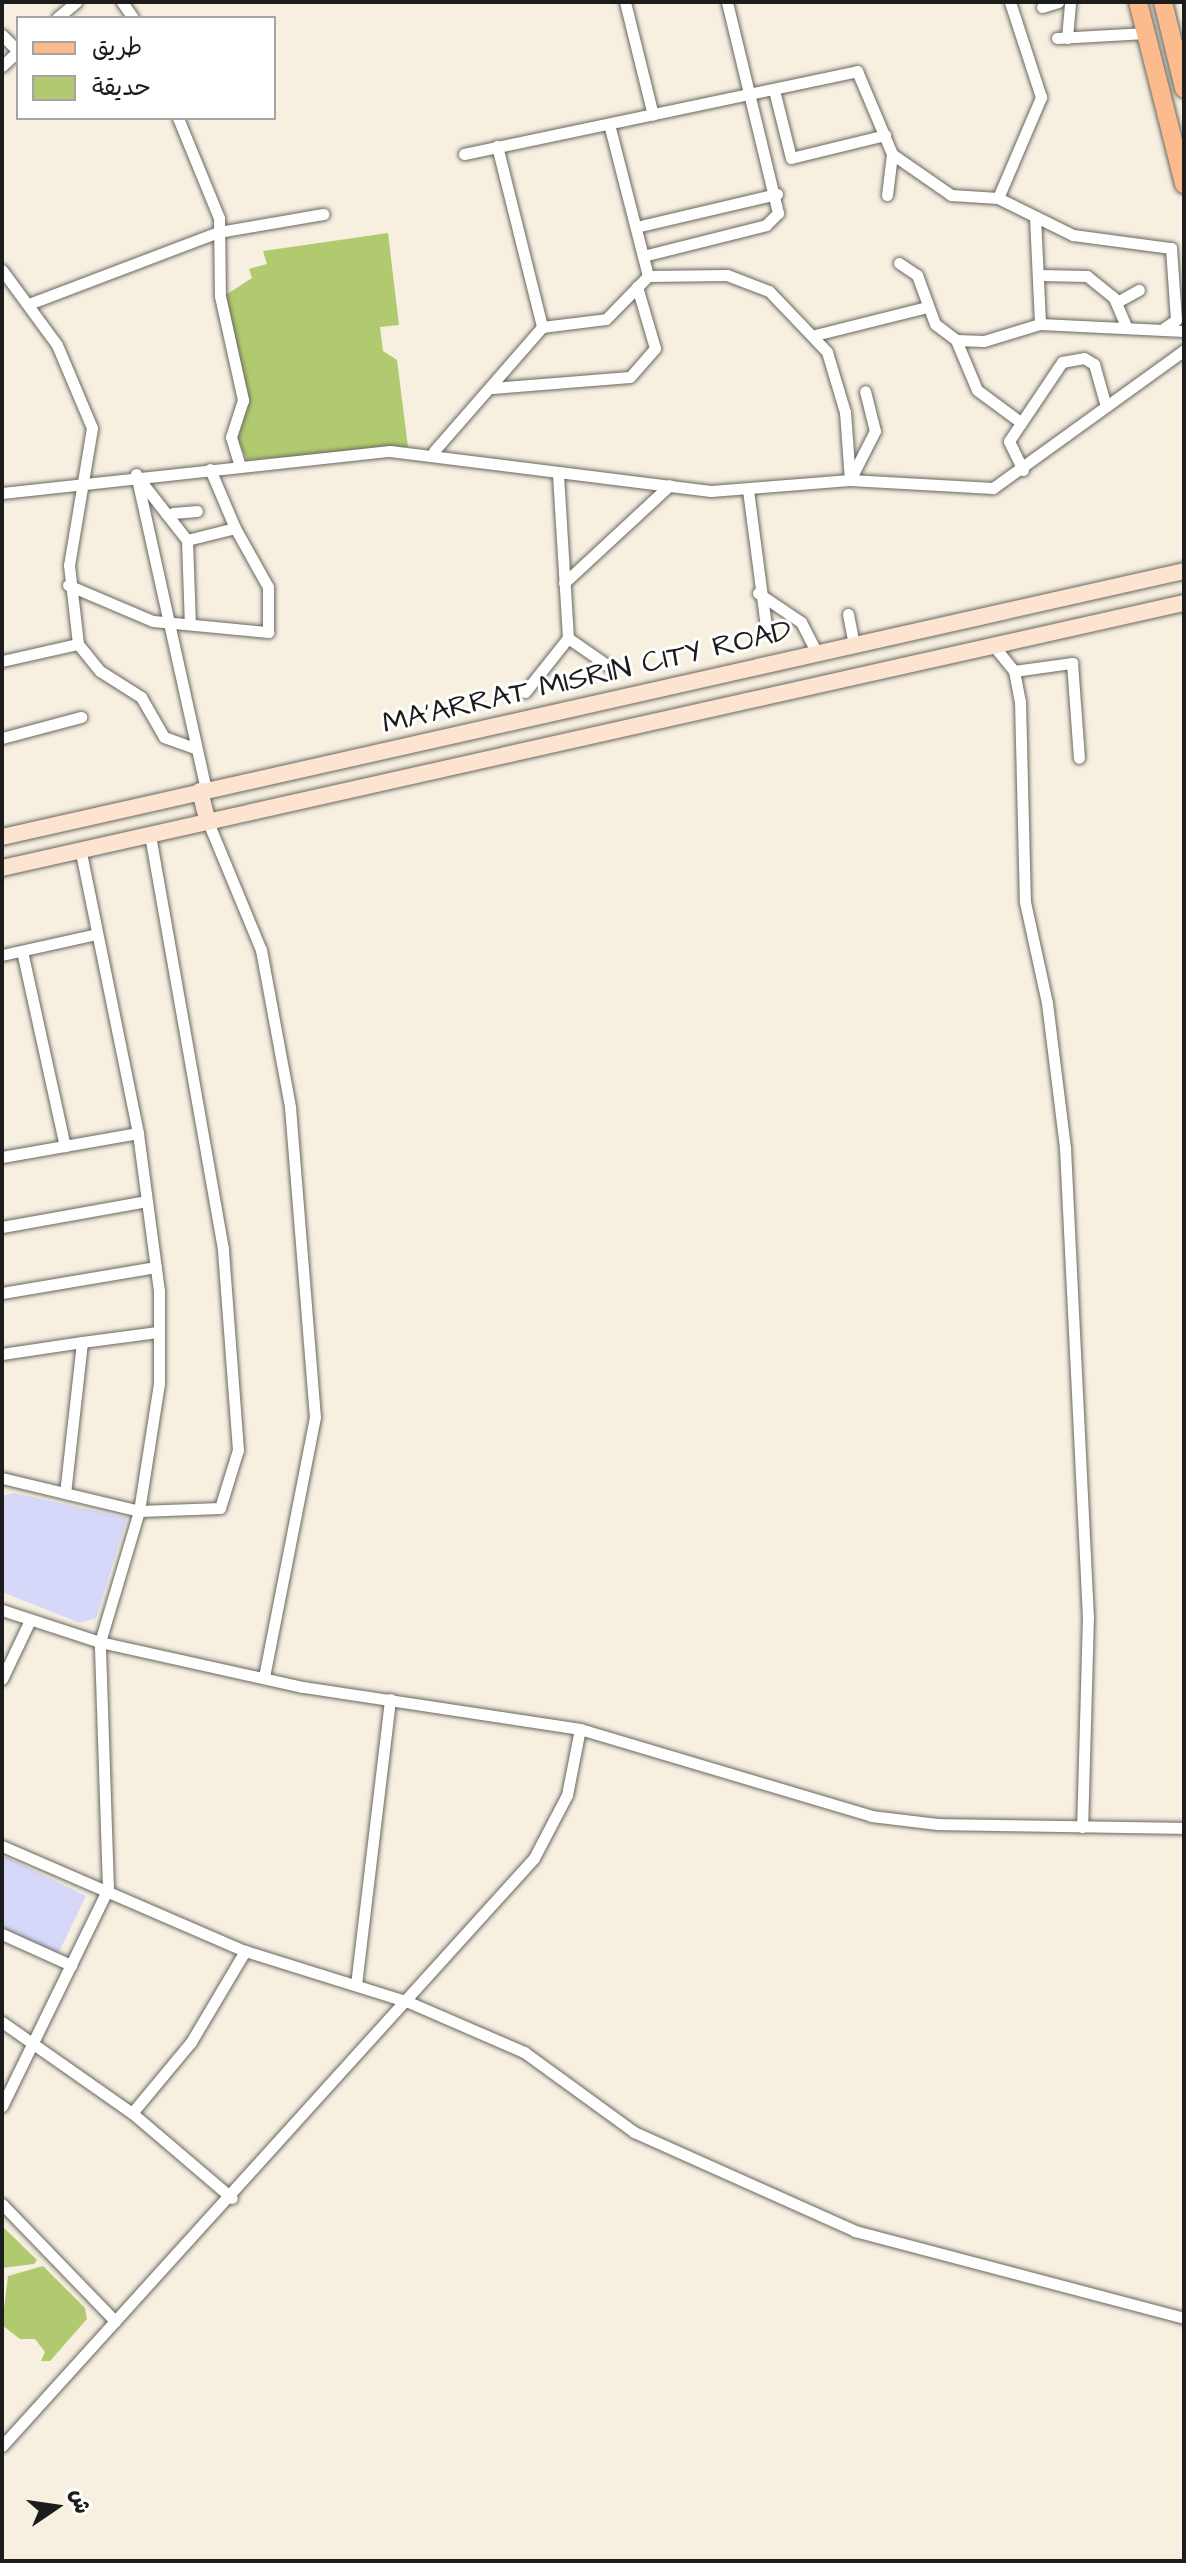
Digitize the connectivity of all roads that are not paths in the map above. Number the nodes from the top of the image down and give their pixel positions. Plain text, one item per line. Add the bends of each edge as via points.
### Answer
1 (76, 2) edge
2 (625, 2) edge
3 (727, 2) edge
4 (1010, 2) edge
5 (1058, 2) edge
6 (1070, 2) edge
7 (1138, 2) edge
8 (1163, 2) edge
9 (1042, 7) dead end
10 (59, 16) edge
11 (1146, 33) junction
12 (1184, 88) edge
13 (774, 90) junction
14 (752, 96) junction
15 (653, 115) junction
16 (179, 120) edge
17 (609, 124) junction
18 (885, 135) junction
19 (497, 146) junction
20 (464, 154) dead end
21 (892, 154) junction
22 (1184, 184) edge
23 (777, 194) junction
24 (887, 195) dead end
25 (998, 198) junction
26 (323, 214) dead end
27 (1035, 217) junction
28 (636, 227) junction
29 (219, 232) junction
30 (643, 256) junction
31 (899, 263) dead end
32 (3, 275) edge
33 (1040, 275) junction
34 (648, 276) junction
35 (637, 287) junction
36 (1139, 290) dead end
37 (1117, 302) junction
38 (29, 304) junction
39 (927, 307) junction
40 (1040, 324) junction
41 (1126, 326) junction
42 (542, 327) junction
43 (1163, 329) junction
44 (1184, 331) edge
45 (815, 335) junction
46 (956, 340) junction
47 (1184, 350) edge
48 (492, 388) junction
49 (865, 391) dead end
50 (1105, 403) junction
51 (1019, 421) junction
52 (434, 451) junction
53 (240, 467) junction
54 (210, 469) junction
55 (1023, 470) junction
56 (558, 473) junction
57 (136, 474) junction
58 (850, 480) junction
59 (82, 482) junction
60 (670, 485) junction
61 (748, 490) junction
62 (2, 493) edge
63 (168, 510) junction
64 (197, 511) dead end
65 (142, 521) junction
66 (235, 528) junction
67 (187, 540) junction
68 (1184, 571) edge
69 (564, 583) junction
70 (68, 585) junction
71 (758, 593) junction
72 (1184, 603) edge
73 (848, 614) dead end
74 (166, 621) junction
75 (190, 624) junction
76 (766, 626) dead end
77 (568, 638) junction
78 (78, 644) junction
79 (993, 645) junction
80 (854, 646) junction
81 (817, 654) junction
82 (2, 661) edge
83 (610, 667) dead end
84 (1014, 671) junction
85 (525, 692) dead end
86 (81, 717) dead end
87 (2, 738) edge
88 (194, 748) junction
89 (1079, 758) dead end
90 (203, 790) junction
91 (208, 822) junction
92 (2, 837) edge
93 (150, 837) junction
94 (81, 852) junction
95 (2, 868) edge
96 (97, 934) junction
97 (22, 951) junction
98 (2, 955) edge
99 (138, 1133) junction
100 (65, 1146) junction
101 (2, 1157) edge
102 (147, 1201) junction
103 (2, 1227) edge
104 (156, 1267) junction
105 (2, 1293) edge
106 (157, 1332) junction
107 (82, 1342) junction
108 (2, 1354) edge
109 (2, 1478) edge
110 (65, 1493) junction
111 (139, 1511) junction
112 (2, 1610) edge
113 (30, 1620) junction
114 (100, 1642) junction
115 (264, 1678) junction
116 (2, 1679) edge
117 (390, 1699) junction
118 (580, 1729) junction
119 (1082, 1827) junction
120 (1184, 1828) edge
121 (2, 1846) edge
122 (108, 1889) junction
123 (2, 1934) edge
124 (245, 1951) junction
125 (71, 1965) junction
126 (356, 1985) junction
127 (406, 2001) junction
128 (2, 2022) edge
129 (34, 2039) junction
130 (3, 2100) edge
131 (132, 2113) junction
132 (232, 2198) junction
133 (2, 2204) edge
134 (1184, 2318) edge
135 (115, 2321) junction
136 (2, 2446) edge

1 - 10 street
2 - 15 street
3 - 14 street
4 - 25 street via 1041,97
5 - 9 street
6 - 11 street via 1062,38
7 - 11 main road
8 - 12 main road
11 - 22 main road
13 - 14 street
13 - 18 street via 857,71
13 - 18 street via 791,158
14 - 15 street
14 - 23 street
15 - 17 street
16 - 29 street via 209,185
17 - 19 street
17 - 28 street
18 - 21 street
19 - 20 street
19 - 42 street
21 - 24 street
21 - 25 street via 951,195
23 - 28 street
23 - 30 street via 778,213 770,224
25 - 27 street
26 - 29 street
27 - 33 street
27 - 43 street via 1087,238 1171,248 1176,320
28 - 30 street
29 - 38 street
29 - 53 street via 220,296 243,400 231,437
30 - 34 street
31 - 39 street via 917,275
32 - 38 street
33 - 37 street via 1081,274
33 - 40 street
34 - 35 street
34 - 45 street via 727,275 769,291
35 - 42 street via 606,319
35 - 48 street via 655,348 630,377
36 - 37 street
37 - 41 street
38 - 59 street via 57,345 92,428
39 - 45 street
39 - 46 street
40 - 41 street
40 - 46 street via 984,341
41 - 43 street
42 - 48 street
43 - 44 street
45 - 58 street via 836,371
46 - 51 street via 977,390
47 - 50 street via 1162,372
48 - 52 street
49 - 58 street via 875,431
50 - 51 street via 1094,364 1084,358 1062,362
50 - 55 street
51 - 55 street via 1009,448
52 - 53 street
52 - 56 street
53 - 54 street
54 - 57 street
54 - 66 street
55 - 58 street via 993,488
56 - 60 street
56 - 69 street
57 - 59 street
57 - 63 street
57 - 65 street
58 - 61 street
59 - 62 street
59 - 70 street
60 - 61 street
60 - 69 street
61 - 71 street
63 - 64 street
63 - 65 street
63 - 67 street
65 - 74 street
66 - 67 street
66 - 75 street via 268,587 268,632
67 - 75 street
68 - 80 main road, MA'ARRAT MISRIN CITY ROAD
69 - 77 street
70 - 74 street
70 - 78 street
71 - 76 street
71 - 81 street via 801,622
72 - 79 main road, MA'ARRAT MISRIN CITY ROAD
73 - 80 street
74 - 75 street
74 - 88 street via 191,707
77 - 83 street
77 - 85 street
78 - 82 street
78 - 88 street via 100,671 141,697 164,737
79 - 84 street
79 - 91 main road, MA'ARRAT MISRIN CITY ROAD
80 - 81 main road, MA'ARRAT MISRIN CITY ROAD
81 - 90 main road, MA'ARRAT MISRIN CITY ROAD
84 - 89 street via 1072,663
84 - 119 street via 1027,791 1025,902 1047,1003 1065,1148 1088,1616
86 - 87 street
88 - 90 street
90 - 91 main road
90 - 92 main road, MA'ARRAT MISRIN CITY ROAD
91 - 93 main road, MA'ARRAT MISRIN CITY ROAD
91 - 115 street via 261,950 287,1091 315,1417
93 - 94 main road, MA'ARRAT MISRIN CITY ROAD
93 - 111 street via 223,1249 238,1450 220,1508
94 - 95 main road, MA'ARRAT MISRIN CITY ROAD
94 - 96 street
96 - 97 street
96 - 99 street
97 - 98 street
97 - 100 street
99 - 100 street
99 - 102 street
100 - 101 street
102 - 103 street
102 - 104 street
104 - 105 street
104 - 106 street
106 - 107 street
106 - 111 street via 159,1383
107 - 108 street
107 - 110 street
109 - 110 street
110 - 111 street
111 - 114 street
112 - 113 street
113 - 114 street
113 - 116 street
114 - 115 street
114 - 122 street
115 - 117 street
117 - 118 street
117 - 126 street
118 - 119 street via 871,1816
118 - 127 street via 570,1787 544,1843
119 - 120 street
121 - 122 street
122 - 124 street
122 - 125 street
123 - 125 street
124 - 126 street
124 - 131 street via 191,2042
125 - 129 street
126 - 127 street
127 - 132 street
127 - 134 street via 524,2052 634,2132 855,2231
128 - 129 street
129 - 130 street
129 - 131 street
131 - 132 street
132 - 135 street
133 - 135 street
135 - 136 street

